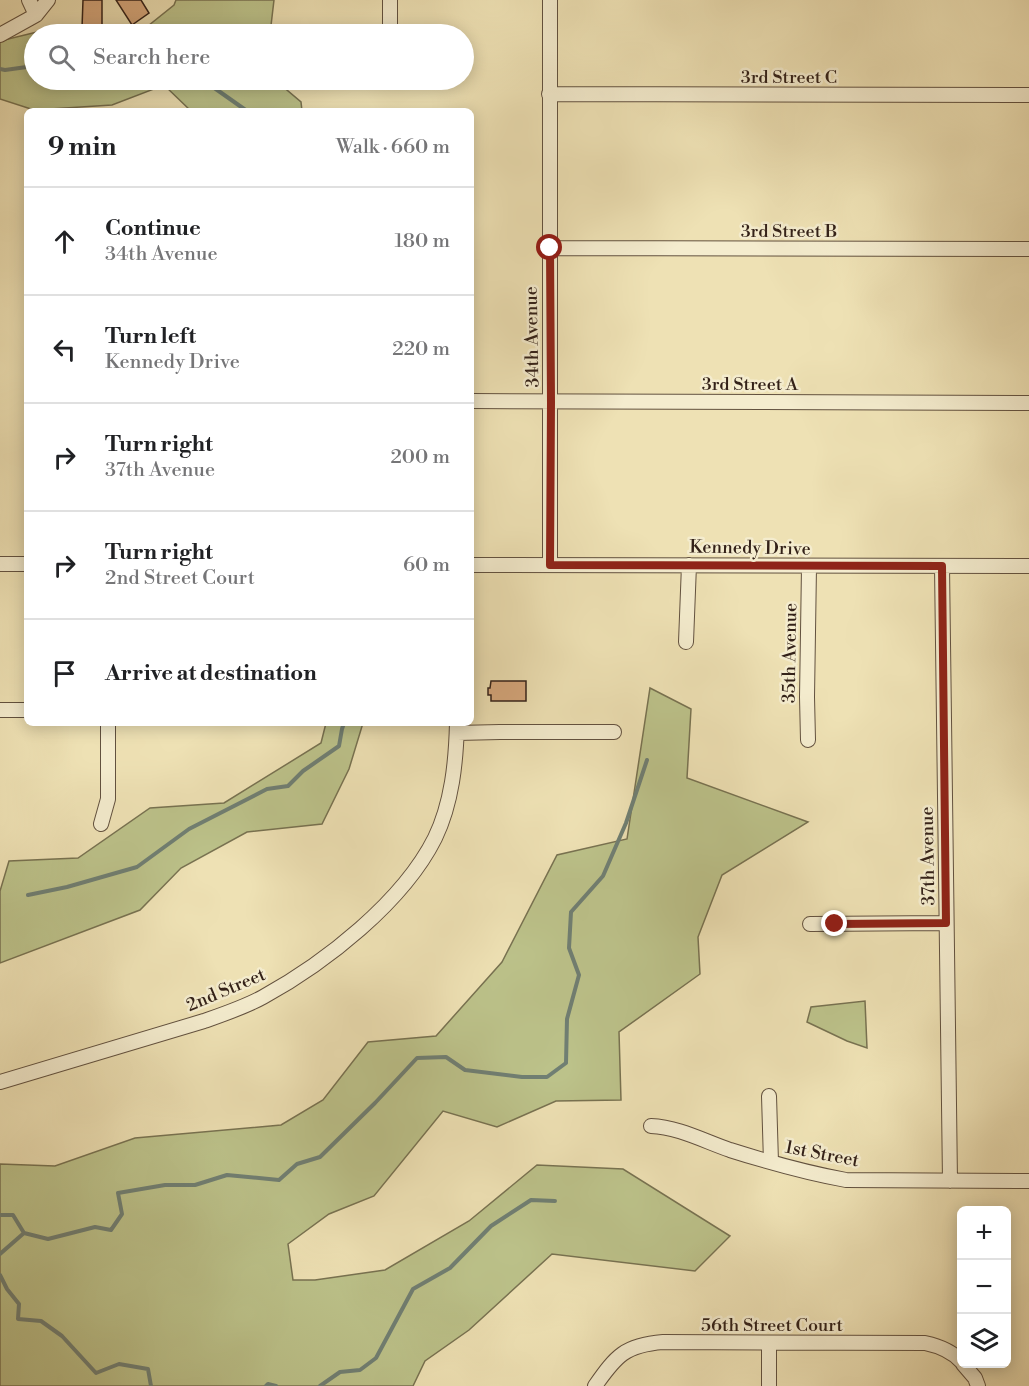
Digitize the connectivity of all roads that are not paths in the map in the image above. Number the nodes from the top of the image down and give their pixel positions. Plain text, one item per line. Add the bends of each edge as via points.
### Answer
1 (29, 0) edge
2 (48, 0) edge
3 (390, 0) edge
4 (550, 0) edge
5 (36, 15) junction
6 (390, 24) edge
7 (0, 35) edge
8 (549, 94) junction
9 (1029, 95) edge
10 (550, 248) junction
11 (1029, 249) edge
12 (474, 401) edge
13 (551, 402) junction
14 (1029, 403) edge
15 (0, 564) edge
16 (24, 564) edge
17 (474, 565) edge
18 (550, 565) junction
19 (689, 565) junction
20 (942, 566) junction
21 (1029, 566) edge
22 (809, 567) junction
23 (686, 642) dead end
24 (0, 710) edge
25 (24, 710) edge
26 (108, 726) edge
27 (457, 728) edge
28 (614, 732) dead end
29 (808, 740) dead end
30 (101, 824) dead end
31 (946, 923) junction
32 (810, 924) dead end
33 (0, 1082) edge
34 (769, 1096) dead end
35 (651, 1126) dead end
36 (771, 1162) junction
37 (950, 1181) junction
38 (1029, 1181) edge
39 (769, 1343) junction
40 (957, 1359) edge
41 (966, 1368) edge
42 (595, 1386) edge
43 (769, 1386) edge
44 (978, 1386) edge

1 - 5 street
2 - 5 street
3 - 6 street
4 - 8 street, 34th Avenue
5 - 7 street
8 - 9 street, 3rd Street C
8 - 10 street, 34th Avenue
10 - 11 street, 3rd Street B
10 - 13 street, 34th Avenue
12 - 13 street, 3rd Street A
13 - 14 street, 3rd Street A
13 - 18 street, 34th Avenue
15 - 16 street
17 - 18 street, Kennedy Drive
18 - 19 street, Kennedy Drive
19 - 22 street, Kennedy Drive
19 - 23 street
20 - 21 street, Kennedy Drive
20 - 22 street, Kennedy Drive
20 - 31 street, 37th Avenue
22 - 29 street, 35th Avenue
24 - 25 street
26 - 30 street via 108,799
27 - 28 street
27 - 33 street, 2nd Street via 447,804 424,858 372,918 322,959 236,1010
31 - 32 street
31 - 37 street, 37th Avenue
34 - 36 street
35 - 36 street, 1st Street via 675,1130
36 - 37 street, 1st Street via 846,1180
37 - 38 street, 1st Street
39 - 40 street, 56th Street Court via 925,1343 937,1345
39 - 42 street, 56th Street Court via 648,1343 623,1353
39 - 43 street
41 - 44 street, 56th Street Court

